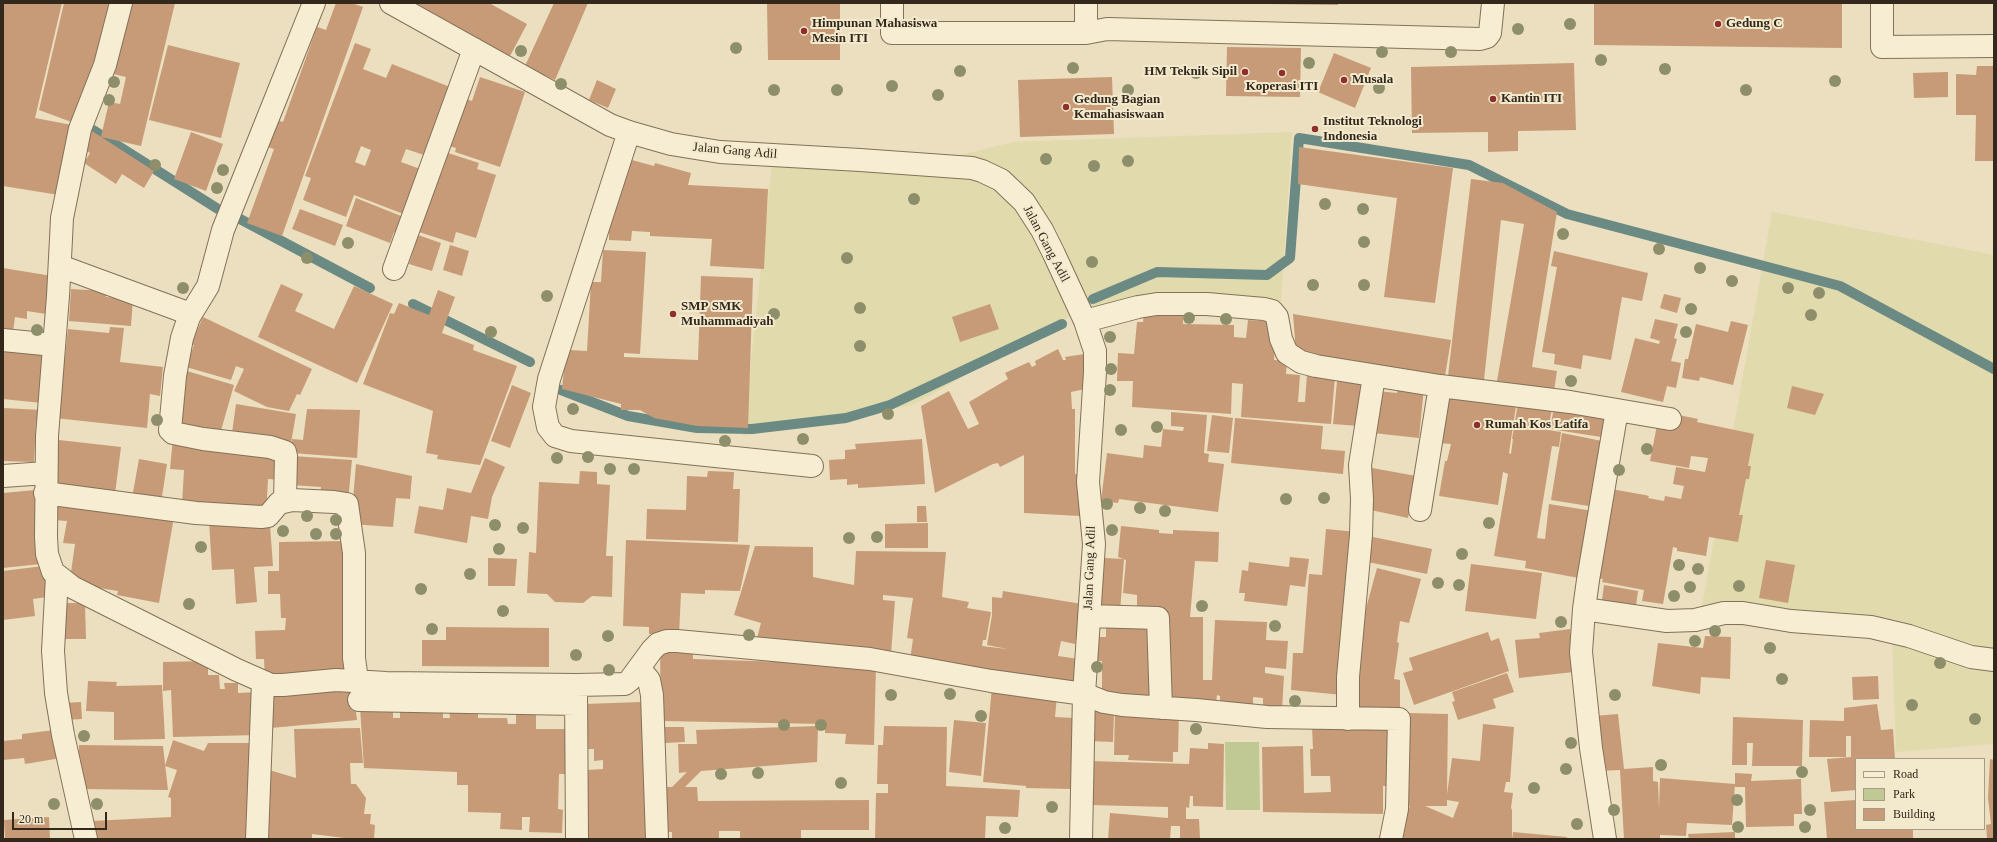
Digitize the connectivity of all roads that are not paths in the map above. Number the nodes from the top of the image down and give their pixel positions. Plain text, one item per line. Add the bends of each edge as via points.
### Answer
1 (121, 3) edge
2 (314, 3) edge
3 (391, 3) edge
4 (892, 3) edge
5 (1086, 3) edge
6 (1493, 3) edge
7 (1882, 3) edge
8 (1086, 33) junction
9 (1994, 46) edge
10 (474, 49) junction
11 (629, 132) junction
12 (60, 266) junction
13 (394, 270) dead end
14 (189, 317) junction
15 (1085, 321) junction
16 (3, 340) edge
17 (54, 344) junction
18 (1374, 376) junction
19 (1440, 386) junction
20 (1617, 410) junction
21 (1670, 419) dead end
22 (812, 466) dead end
23 (3, 476) edge
24 (45, 483) junction
25 (285, 501) junction
26 (1420, 510) dead end
27 (57, 576) junction
28 (1584, 609) junction
29 (1089, 616) junction
30 (1994, 660) edge
31 (639, 668) junction
32 (263, 682) junction
33 (358, 690) junction
34 (1084, 694) junction
35 (576, 695) junction
36 (1161, 708) junction
37 (1348, 719) junction
38 (86, 839) edge
39 (257, 839) edge
40 (577, 839) edge
41 (657, 839) edge
42 (1081, 839) edge
43 (1391, 839) edge
44 (1605, 839) edge

1 - 12 street via 105,65 80,130 62,218
2 - 14 street via 223,230 208,286
3 - 10 street, Jalan Gang Adil
4 - 8 street via 892,33
5 - 8 street
6 - 8 street via 1490,33 1480,39 1107,29
7 - 9 street via 1882,47
10 - 11 street, Jalan Gang Adil via 610,125
10 - 13 street
11 - 15 street, Jalan Gang Adil via 671,144 720,152 959,167 982,171 1010,186 1031,210
11 - 22 street via 549,379 544,407 548,427 555,436 571,441
12 - 14 street via 185,312
12 - 17 street
14 - 25 street via 175,376 170,430 173,433 203,439 285,452
15 - 18 street via 1157,304 1207,304 1264,309 1277,316 1284,348 1290,356 1316,366
15 - 29 street, Jalan Gang Adil via 1095,351 1088,482 1094,544
16 - 17 street
17 - 24 street
18 - 19 street
18 - 37 street via 1360,465 1361,535 1348,677
19 - 20 street
19 - 26 street
20 - 21 street
20 - 28 street
23 - 24 street
24 - 25 street via 196,513 261,517 268,516 276,506
24 - 27 street via 47,554 50,567
25 - 33 street via 348,504 354,554 354,658
27 - 32 street via 102,604
27 - 38 street via 53,651 56,693
28 - 30 street via 1667,621 1743,613 1791,621 1871,627 1916,638 1972,657
28 - 44 street via 1581,652 1591,748
29 - 34 street, Jalan Gang Adil
29 - 36 street via 1158,618
31 - 34 street via 658,644 677,641 870,659 991,681
31 - 35 street via 625,684
31 - 41 street via 649,680 652,695
32 - 33 street via 283,685 336,680
32 - 39 street
33 - 35 street via 386,683
34 - 36 street via 1110,703
34 - 42 street, Jalan Gang Adil
35 - 40 street
36 - 37 street via 1267,717
37 - 43 street via 1399,719 1397,809

